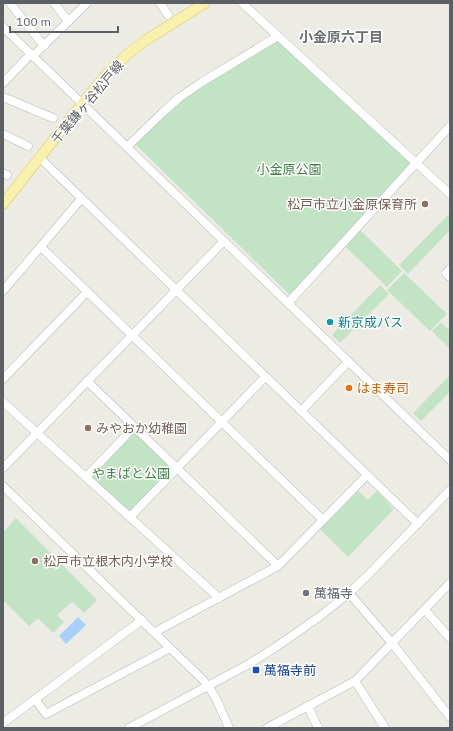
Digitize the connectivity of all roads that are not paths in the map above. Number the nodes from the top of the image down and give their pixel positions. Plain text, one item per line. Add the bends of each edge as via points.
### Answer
1 (10, 3) edge
2 (54, 3) edge
3 (87, 3) edge
4 (160, 3) edge
5 (205, 3) edge
6 (242, 3) edge
7 (168, 14) dead end
8 (68, 21) junction
9 (3, 27) edge
10 (278, 36) junction
11 (44, 46) junction
12 (32, 55) junction
13 (3, 83) edge
14 (3, 97) edge
15 (82, 104) junction
16 (53, 118) dead end
17 (450, 126) edge
18 (3, 134) edge
19 (28, 146) dead end
20 (127, 148) junction
21 (40, 158) junction
22 (416, 163) junction
23 (450, 194) edge
24 (81, 199) junction
25 (3, 204) edge
26 (224, 240) junction
27 (41, 247) junction
28 (450, 269) edge
29 (450, 277) edge
30 (175, 290) junction
31 (3, 291) edge
32 (87, 292) junction
33 (288, 304) junction
34 (132, 335) junction
35 (348, 362) junction
36 (265, 377) junction
37 (3, 378) edge
38 (87, 381) junction
39 (3, 402) edge
40 (301, 412) junction
41 (221, 422) junction
42 (134, 427) junction
43 (37, 432) junction
44 (450, 460) edge
45 (3, 468) edge
46 (176, 468) junction
47 (366, 475) junction
48 (86, 476) junction
49 (3, 487) edge
50 (450, 490) edge
51 (130, 517) junction
52 (323, 520) junction
53 (418, 524) junction
54 (278, 566) junction
55 (450, 583) edge
56 (349, 593) junction
57 (219, 598) junction
58 (424, 610) junction
59 (142, 620) junction
60 (155, 632) junction
61 (450, 638) edge
62 (392, 643) junction
63 (170, 648) junction
64 (355, 681) junction
65 (208, 685) junction
66 (35, 700) junction
67 (308, 706) junction
68 (450, 717) edge
69 (3, 723) edge
70 (129, 728) edge
71 (229, 728) edge
72 (267, 728) edge
73 (318, 728) edge
74 (385, 728) edge

1 - 11 street
2 - 8 street
3 - 8 street
4 - 7 street
5 - 15 main road, 千葉鎌ヶ谷松戸線 via 128,54
6 - 10 street
8 - 11 street
9 - 12 street
10 - 20 street via 180,97
10 - 22 street
11 - 12 street
12 - 13 street
12 - 15 street
14 - 16 street
15 - 20 street
15 - 21 main road, 千葉鎌ヶ谷松戸線
17 - 22 street
18 - 19 street
20 - 26 street
21 - 24 street
21 - 25 main road, 千葉鎌ヶ谷松戸線
22 - 23 street
22 - 33 street
24 - 27 street
24 - 30 street
26 - 30 street
26 - 33 street
27 - 31 street
27 - 32 street
28 - 29 street via 446,273
30 - 34 street
30 - 36 street
32 - 34 street
32 - 37 street
33 - 35 street
34 - 38 street
34 - 41 street
35 - 40 street
35 - 44 street
36 - 40 street
36 - 41 street
38 - 42 street
38 - 43 street
39 - 43 street
40 - 47 street
41 - 46 street
41 - 52 street
42 - 46 street
42 - 48 street
43 - 45 street
43 - 48 street
46 - 51 street
46 - 54 street
47 - 52 street
47 - 53 street
48 - 51 street
49 - 59 street
50 - 53 street
51 - 57 street
52 - 54 street
53 - 56 street
54 - 57 street
55 - 58 street
56 - 62 street
56 - 65 street via 273,649
57 - 60 street
58 - 61 street
58 - 62 street
59 - 60 street
59 - 66 street
60 - 63 street
62 - 64 street
62 - 68 street
63 - 65 street
63 - 66 street via 46,714
64 - 67 street
64 - 74 street
65 - 70 street
65 - 71 street
66 - 69 street
67 - 72 street
67 - 73 street

